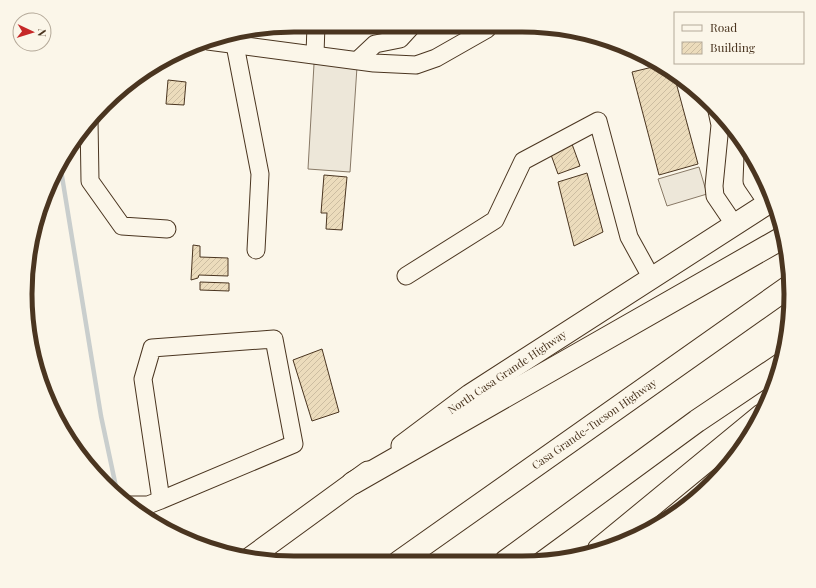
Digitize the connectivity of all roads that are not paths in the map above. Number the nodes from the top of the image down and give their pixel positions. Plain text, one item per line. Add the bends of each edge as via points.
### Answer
1 (316, 32) edge
2 (406, 32) edge
3 (482, 32) edge
4 (220, 43) edge
5 (235, 45) junction
6 (315, 54) junction
7 (358, 60) junction
8 (722, 124) edge
9 (89, 131) edge
10 (752, 170) edge
11 (765, 196) edge
12 (768, 203) edge
13 (734, 224) junction
14 (167, 229) dead end
15 (778, 240) edge
16 (256, 250) dead end
17 (406, 276) dead end
18 (651, 277) junction
19 (784, 290) edge
20 (772, 370) edge
21 (748, 426) edge
22 (353, 483) junction
23 (161, 500) junction
24 (140, 506) edge
25 (609, 541) edge
26 (256, 553) edge
27 (408, 556) edge
28 (513, 556) edge

1 - 6 street
2 - 7 street via 400,39 375,44
3 - 7 street via 436,58 416,66
4 - 5 street
5 - 6 street
5 - 16 street via 260,174
6 - 7 street
8 - 13 street via 715,196
9 - 14 street via 90,182 122,226
10 - 11 street via 752,181
12 - 13 main road, North Casa Grande Highway
13 - 18 main road, North Casa Grande Highway
15 - 22 highway
17 - 18 street via 496,220 523,161 598,120 629,237
18 - 22 main road, North Casa Grande Highway via 470,396
19 - 27 highway, Casa Grande-Tucson Highway
20 - 28 highway via 697,421
21 - 25 highway
22 - 26 main road, North Casa Grande Highway
23 - 23 street via 294,444 274,339 152,348 143,379
23 - 24 street via 148,506

